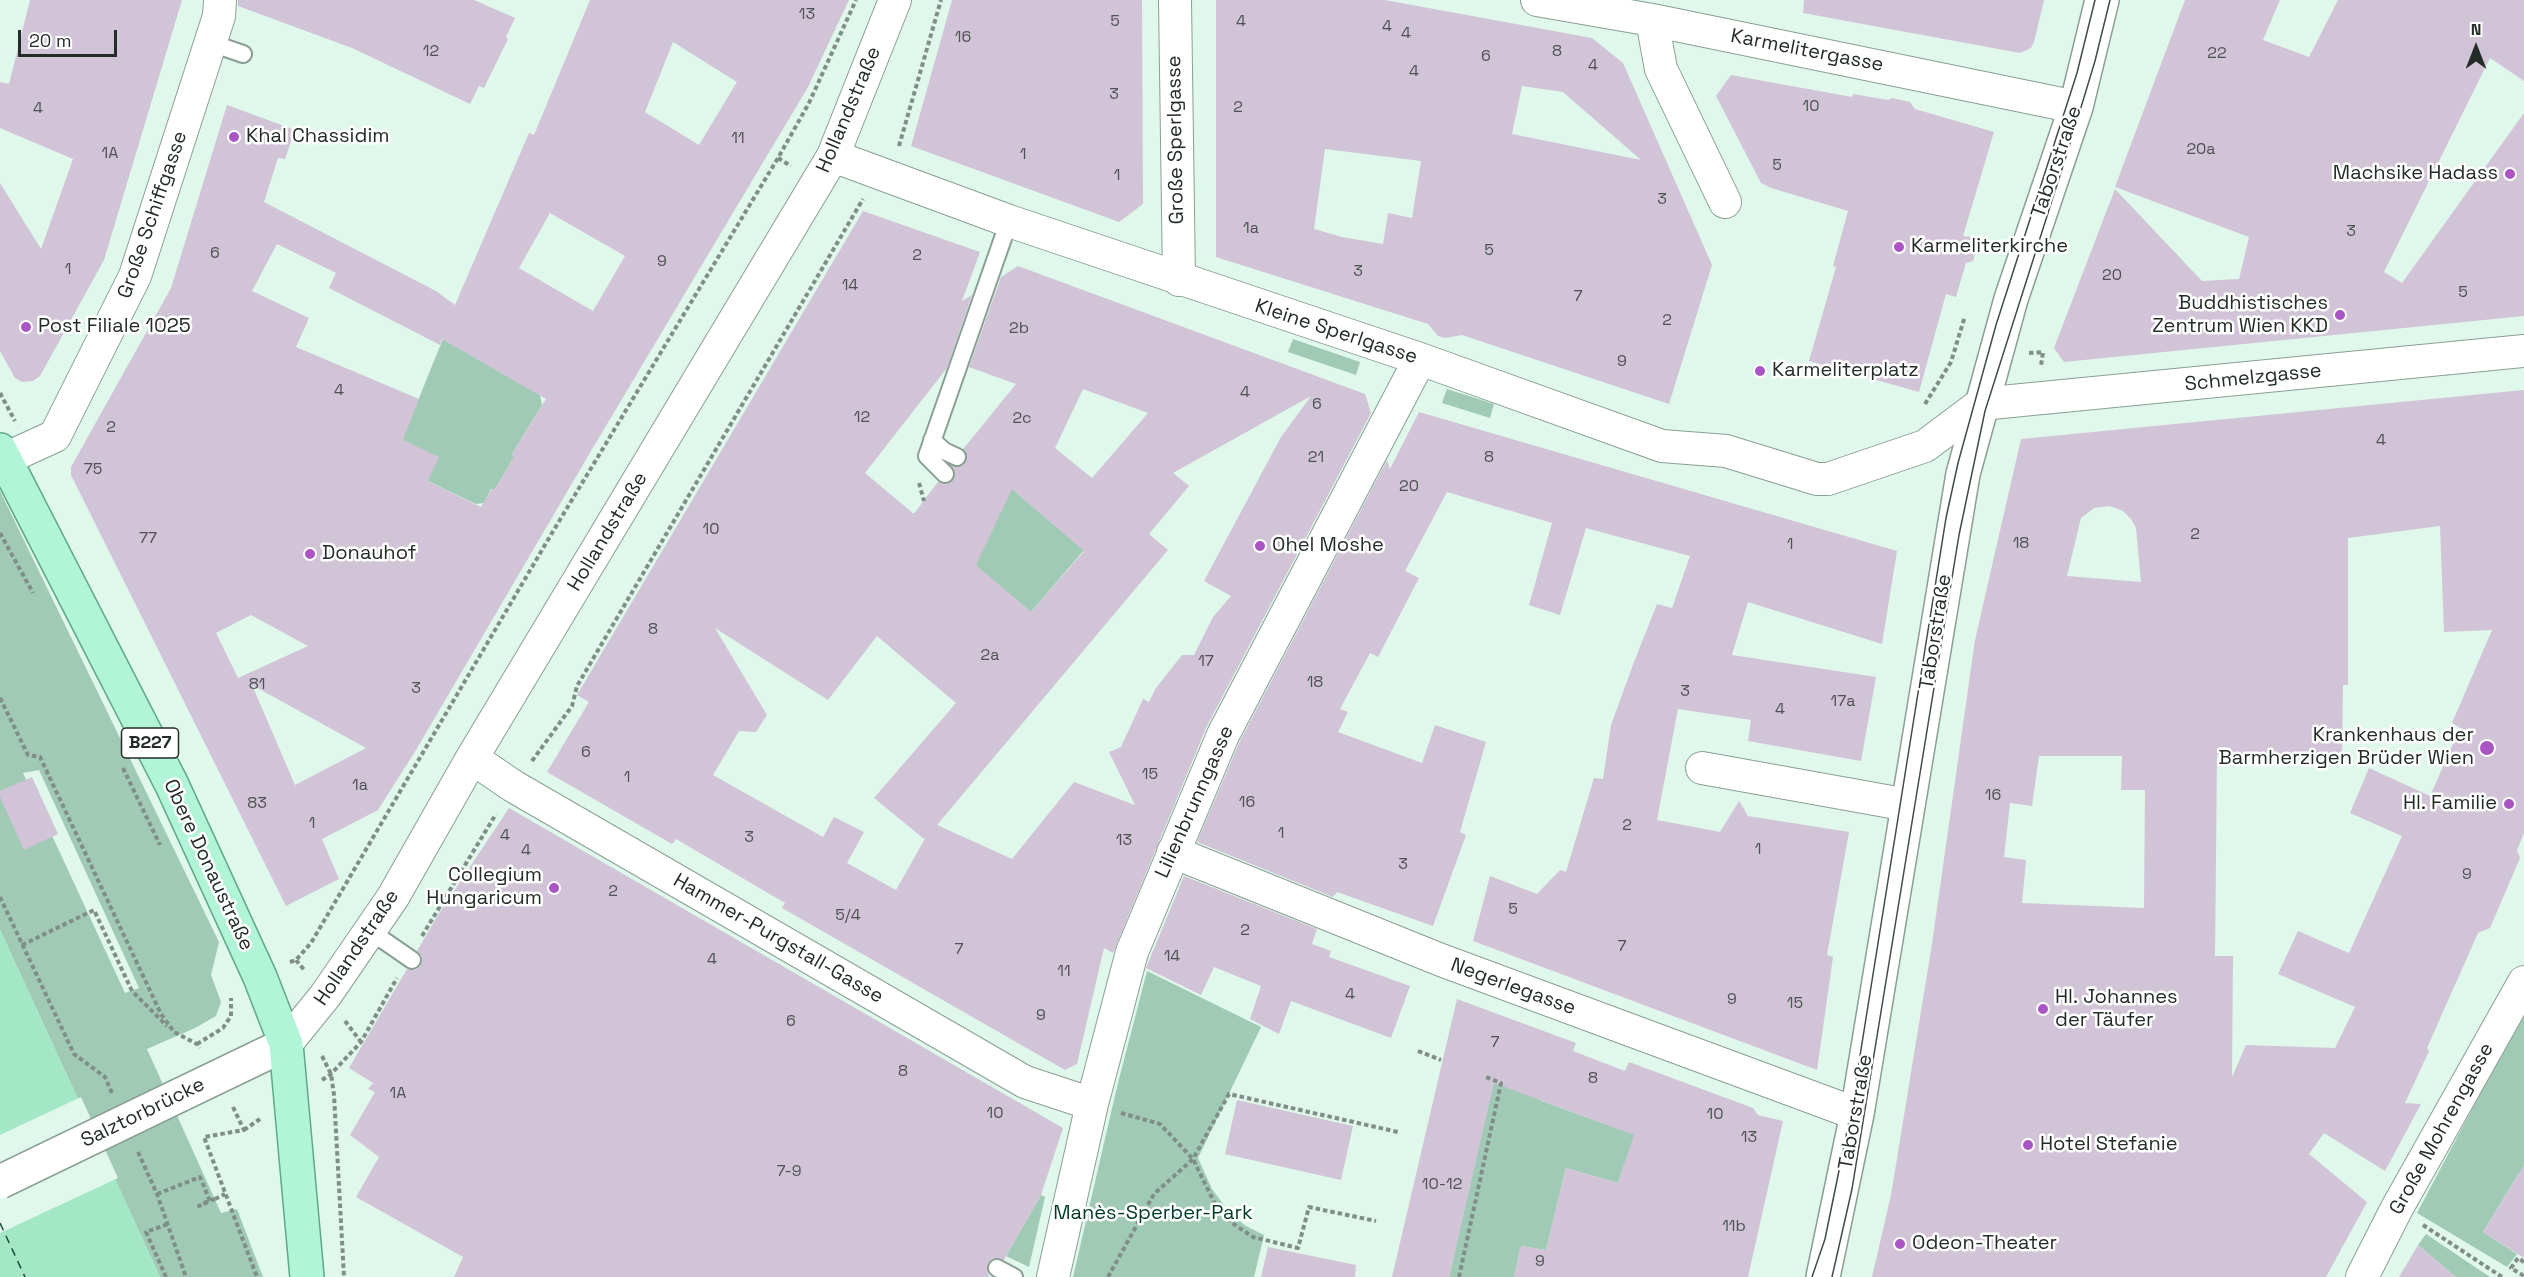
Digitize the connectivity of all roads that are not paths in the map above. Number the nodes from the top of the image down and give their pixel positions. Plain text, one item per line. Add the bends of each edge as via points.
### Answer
1 (220, 0) edge
2 (895, 0) edge
3 (1175, 0) edge
4 (1537, 0) edge
5 (2102, 0) edge
6 (1652, 20) junction
7 (211, 43) junction
8 (243, 54) dead end
9 (2076, 107) junction
10 (834, 156) junction
11 (1725, 202) dead end
12 (1009, 221) junction
13 (1179, 280) junction
14 (2524, 351) edge
15 (1420, 359) junction
16 (1981, 404) junction
17 (932, 440) junction
18 (3, 455) edge
19 (957, 457) dead end
20 (945, 474) dead end
21 (472, 758) junction
22 (1702, 768) dead end
23 (1908, 805) junction
24 (1173, 852) junction
25 (370, 931) junction
26 (411, 958) road end
27 (2524, 982) edge
28 (286, 1044) junction
29 (1092, 1104) junction
30 (1857, 1114) junction
31 (0, 1182) edge
32 (997, 1268) dead end
33 (307, 1277) edge
34 (1014, 1277) edge
35 (1053, 1277) edge
36 (1823, 1277) edge
37 (2362, 1277) edge

1 - 7 street, Große Schiffgasse
2 - 10 street, Hollandstraße
3 - 13 street, Große Sperlgasse
4 - 6 street, Karmelitergasse
5 - 9 main road, Taborstraße
6 - 9 street, Karmelitergasse
6 - 11 street via 1661,69
7 - 8 lane
7 - 18 street, Große Schiffgasse via 130,287 55,436
9 - 16 main road, Taborstraße via 2011,299
10 - 12 street, Kleine Sperlgasse
10 - 21 street, Hollandstraße
12 - 13 street, Kleine Sperlgasse
12 - 17 lane
13 - 15 street, Kleine Sperlgasse
14 - 16 street, Schmelzgasse
15 - 16 street, Kleine Sperlgasse via 1679,441 1828,479 1925,446
15 - 24 street, Lilienbrunngasse via 1223,735
16 - 23 main road, Taborstraße via 1956,505
17 - 19 lane
17 - 20 lane via 927,456
18 - 28 main road, Obere Donaustraße / B227 via 171,785 260,976
21 - 25 street, Hollandstraße
21 - 29 street, Hammer-Purgstall-Gasse via 513,786 1024,1082
22 - 23 street
23 - 30 main road, Taborstraße
24 - 29 street, Lilienbrunngasse via 1132,952
24 - 30 street, Negerlegasse via 1441,960
25 - 26 lane
25 - 28 street, Hollandstraße
27 - 37 street, Große Mohrengasse
28 - 31 main road, Salztorbrücke, bridge
28 - 33 main road, Obere Donaustraße / B227
29 - 35 street, Lilienbrunngasse
30 - 36 main road, Taborstraße
32 - 34 lane

